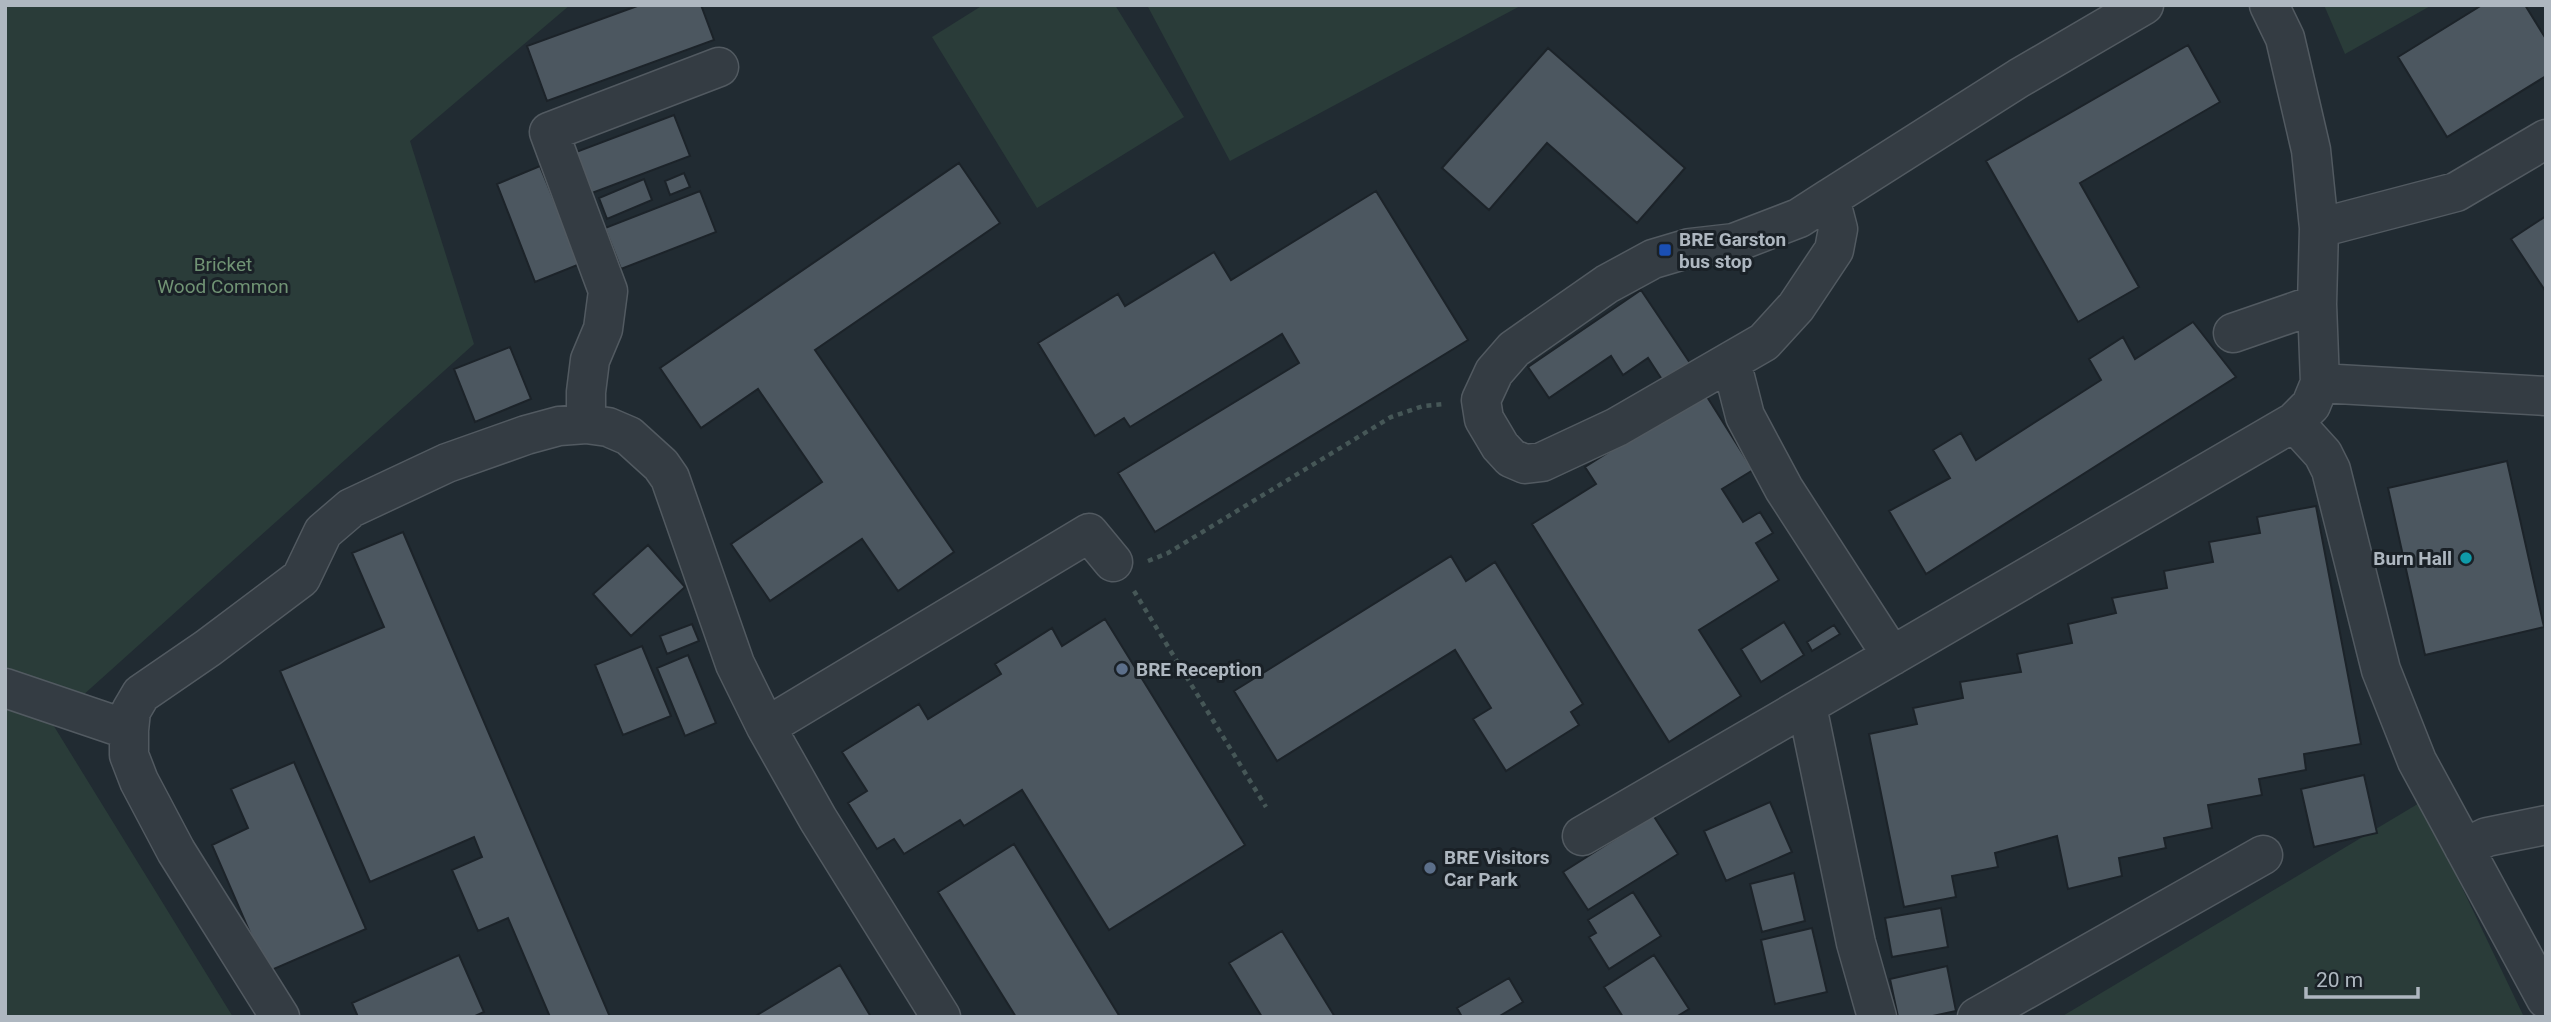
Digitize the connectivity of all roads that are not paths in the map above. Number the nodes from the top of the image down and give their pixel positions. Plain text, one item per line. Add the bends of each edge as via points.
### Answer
1 (2144, 5) edge
2 (2269, 5) edge
3 (719, 67) dead end
4 (2546, 139) edge
5 (1830, 198) junction
6 (2319, 228) junction
7 (2317, 304) junction
8 (2233, 333) dead end
9 (1731, 361) junction
10 (2320, 383) junction
11 (2546, 396) edge
12 (2294, 422) junction
13 (586, 424) junction
14 (1113, 562) road end
15 (1892, 656) junction
16 (5, 688) edge
17 (1807, 706) junction
18 (766, 727) junction
19 (129, 730) junction
20 (2546, 825) edge
21 (1581, 836) dead end
22 (2464, 848) junction
23 (2263, 855) dead end
24 (2539, 986) edge
25 (280, 1017) edge
26 (941, 1017) edge
27 (1877, 1017) edge
28 (1977, 1017) edge

1 - 5 lane
2 - 6 lane via 2285,38 2311,150
3 - 13 lane via 549,132 608,291 603,329 590,360
4 - 6 lane via 2456,192
5 - 9 lane via 1838,229 1834,250 1796,307 1764,342
5 - 9 lane via 1799,218 1734,243 1690,248 1653,259 1607,284 1514,349 1494,372 1480,400 1484,419 1511,458 1525,464 1542,462 1617,427
6 - 7 lane
7 - 8 lane
7 - 10 lane
9 - 15 lane via 1745,416 1784,489
10 - 11 lane
10 - 12 lane via 2311,405
12 - 15 lane
12 - 22 lane via 2323,454 2330,470 2381,670 2417,761
13 - 18 lane via 629,436 670,478 736,664
13 - 19 lane via 548,429 447,463 351,508 323,532 301,578 141,695 131,711
14 - 18 lane via 1089,533
15 - 17 lane
16 - 19 lane
17 - 21 lane
17 - 27 lane via 1856,943
18 - 26 lane
19 - 25 lane via 129,755 145,793
20 - 22 lane via 2487,836
22 - 24 lane
23 - 28 lane

